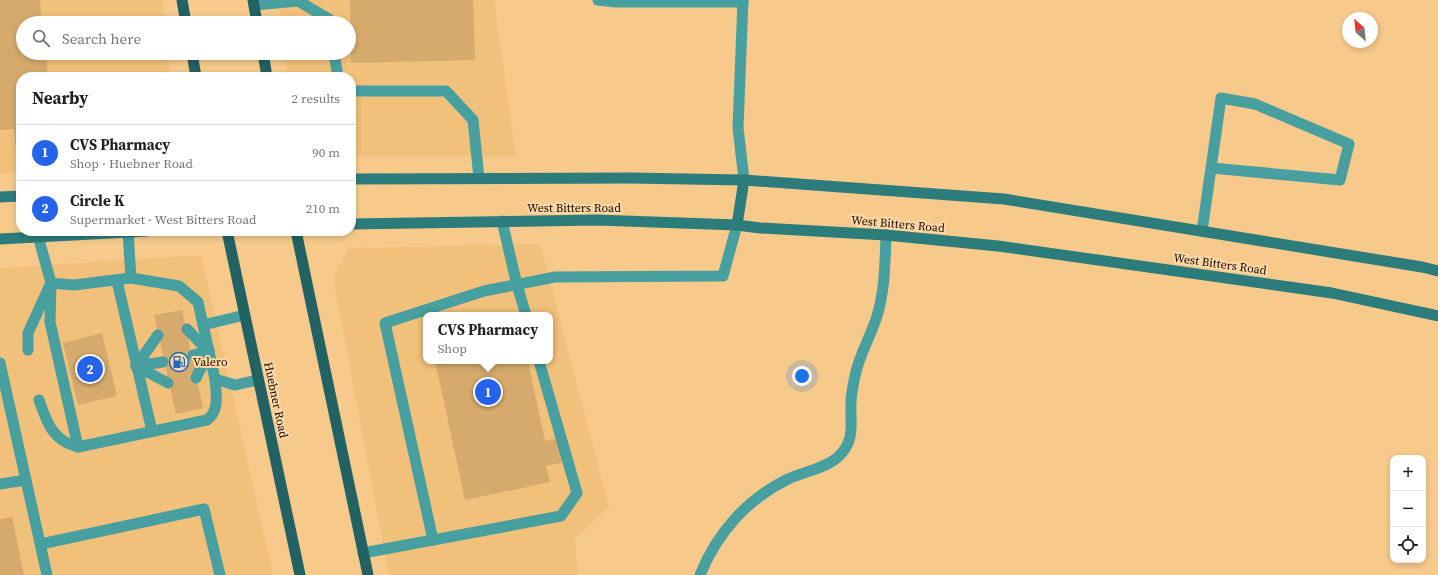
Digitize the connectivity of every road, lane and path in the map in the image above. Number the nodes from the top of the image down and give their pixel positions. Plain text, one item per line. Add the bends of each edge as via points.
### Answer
1 (182, 0) edge
2 (598, 0) edge
3 (743, 1) edge
4 (253, 2) edge
5 (185, 16) edge
6 (256, 16) edge
7 (324, 16) edge
8 (193, 60) edge
9 (264, 60) edge
10 (335, 60) edge
11 (195, 72) edge
12 (266, 72) edge
13 (337, 72) edge
14 (356, 91) edge
15 (1212, 168) junction
16 (479, 178) junction
17 (356, 179) edge
18 (744, 180) junction
19 (16, 196) edge
20 (0, 197) edge
21 (502, 221) junction
22 (356, 224) edge
23 (737, 225) junction
24 (1202, 231) junction
25 (886, 235) junction
26 (38, 236) joint
27 (128, 236) edge
28 (228, 236) edge
29 (297, 236) edge
30 (0, 239) edge
31 (1438, 271) edge
32 (131, 278) junction
33 (117, 280) junction
34 (51, 283) junction
35 (517, 285) junction
36 (525, 312) edge
37 (245, 315) junction
38 (1438, 316) edge
39 (203, 325) junction
40 (187, 329) dead end
41 (158, 335) dead end
42 (28, 350) dead end
43 (209, 351) junction
44 (193, 355) dead end
45 (163, 362) dead end
46 (0, 363) edge
47 (540, 364) edge
48 (136, 366) junction
49 (196, 378) dead end
50 (215, 379) junction
51 (258, 380) junction
52 (168, 383) dead end
53 (39, 400) dead end
54 (152, 432) junction
55 (78, 447) junction
56 (26, 480) junction
57 (0, 484) edge
58 (433, 540) junction
59 (41, 544) junction
60 (363, 553) junction
61 (47, 575) edge
62 (220, 575) edge
63 (300, 575) edge
64 (368, 575) edge
65 (700, 575) edge

1 - 5 main road
2 - 3 lane
3 - 18 lane via 738,128
4 - 6 main road
4 - 7 lane via 298,1
8 - 11 main road
9 - 12 main road
10 - 13 lane
14 - 16 lane via 446,91 473,120
15 - 15 lane via 1221,98 1255,104 1349,144 1340,180
15 - 24 lane
16 - 17 main road
16 - 18 main road
18 - 23 main road
18 - 24 main road via 1004,199
19 - 20 main road
21 - 22 main road, West Bitters Road
21 - 23 main road, West Bitters Road via 597,220
21 - 35 lane
23 - 25 main road, West Bitters Road
23 - 35 lane via 724,276 555,277
24 - 31 main road
25 - 38 main road, West Bitters Road via 998,246 1332,293
25 - 65 lane via 881,304 855,374 850,403 852,431 844,450 831,462 787,480 747,506 719,537
26 - 30 main road
26 - 34 lane
27 - 32 lane
28 - 37 main road, Huebner Road
29 - 60 main road
32 - 33 lane
32 - 39 lane via 179,286 198,302
33 - 34 lane via 74,285
33 - 48 lane
34 - 42 lane via 28,333
34 - 55 lane via 50,322
35 - 36 lane
35 - 58 lane via 484,291 385,322
37 - 39 lane
37 - 51 main road, Huebner Road
39 - 43 lane
40 - 43 lane
41 - 48 lane
43 - 44 lane
43 - 49 lane
43 - 50 lane
45 - 48 lane
46 - 56 lane
47 - 58 lane via 577,493 561,516
48 - 52 lane
48 - 54 lane
50 - 51 lane via 236,385
50 - 54 lane via 216,408 212,416 207,420
51 - 63 main road, Huebner Road
53 - 55 lane via 51,430 67,444
54 - 55 lane
56 - 57 lane
56 - 59 lane
58 - 60 lane
59 - 61 lane
59 - 62 lane via 204,509
60 - 64 main road

